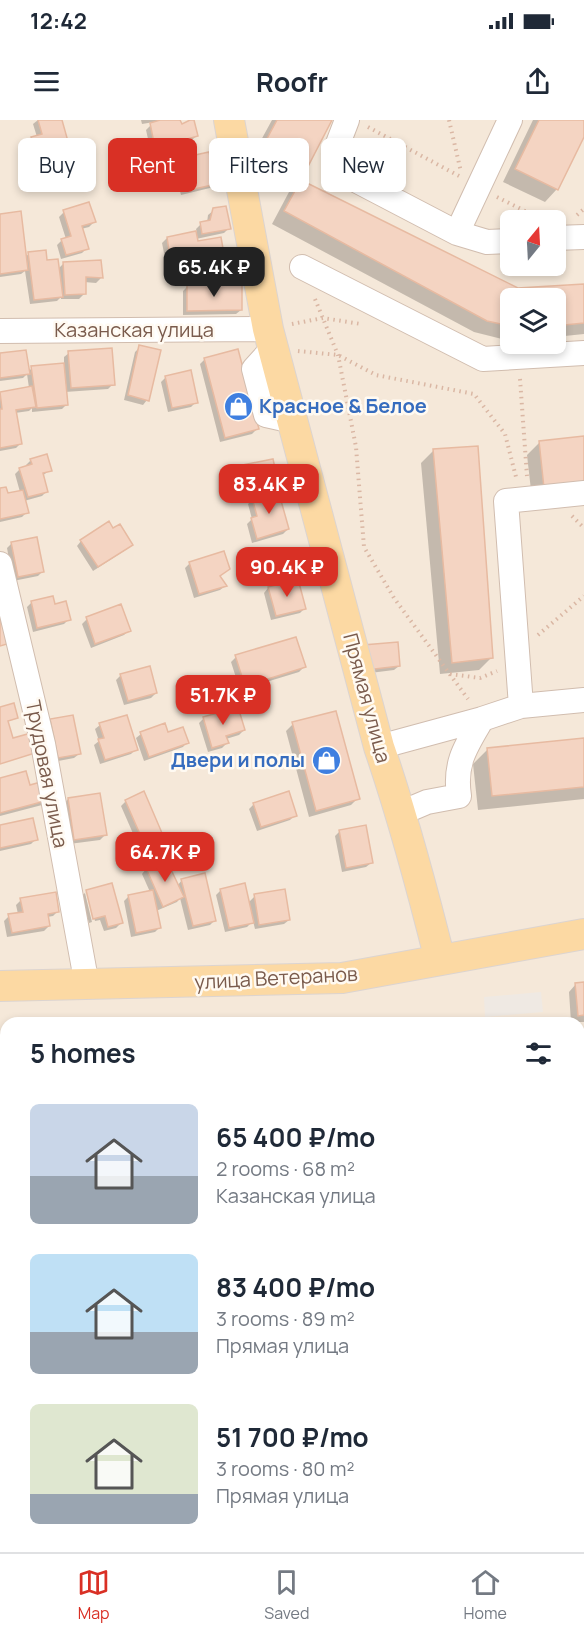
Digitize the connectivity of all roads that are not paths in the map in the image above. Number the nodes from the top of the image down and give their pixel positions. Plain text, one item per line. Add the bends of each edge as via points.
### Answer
1 (229, 120) edge
2 (510, 120) edge
3 (355, 123) edge
4 (457, 233) junction
5 (584, 237) edge
6 (566, 238) edge
7 (500, 241) edge
8 (302, 267) road end
9 (0, 331) edge
10 (270, 339) junction
11 (584, 353) edge
12 (584, 493) edge
13 (0, 564) edge
14 (584, 700) edge
15 (521, 706) junction
16 (482, 719) junction
17 (380, 747) junction
18 (401, 813) junction
19 (584, 934) edge
20 (440, 960) junction
21 (87, 985) junction
22 (0, 986) edge

1 - 10 main road, Прямая улица
2 - 4 street
3 - 4 street via 334,154 346,175
4 - 7 street via 487,242
5 - 6 street
8 - 11 street via 483,359
9 - 10 street, Казанская улица
10 - 17 main road, Прямая улица
12 - 15 street via 506,501
13 - 21 street, Трудовая улица via 43,744
14 - 15 street
15 - 16 street
16 - 17 street
16 - 18 street via 464,750 456,779 459,796 427,802
17 - 18 main road, Прямая улица
18 - 20 main road, Прямая улица
19 - 20 main road, улица Ветеранов
20 - 21 main road, улица Ветеранов via 342,978
21 - 22 main road, улица Ветеранов

